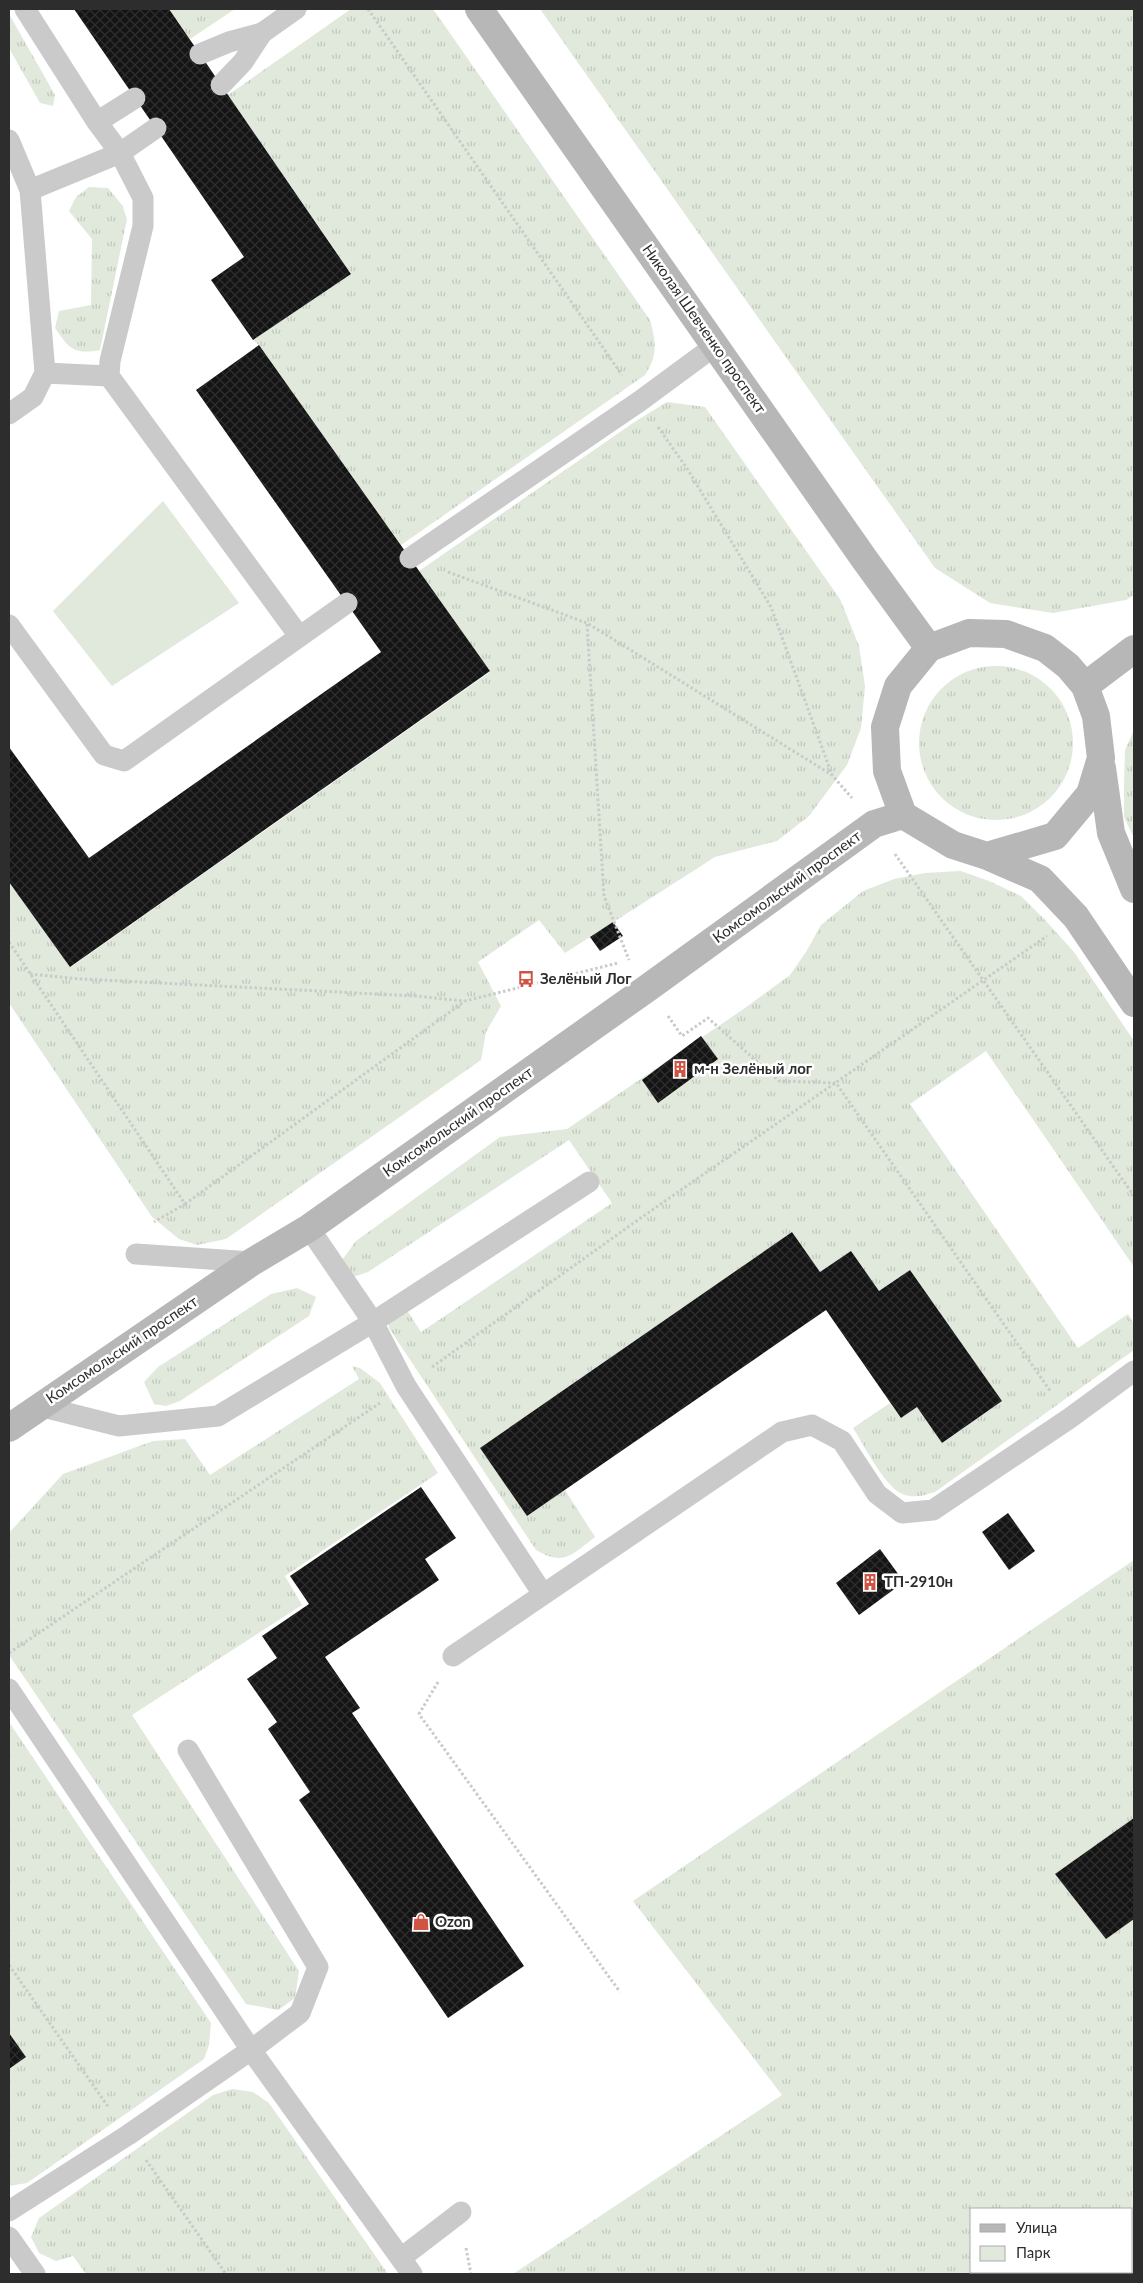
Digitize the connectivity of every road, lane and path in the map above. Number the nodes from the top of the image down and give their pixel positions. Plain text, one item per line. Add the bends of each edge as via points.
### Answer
1 (25, 9) edge
2 (296, 9) edge
3 (478, 9) edge
4 (262, 32) junction
5 (200, 54) dead end
6 (221, 84) dead end
7 (135, 98) dead end
8 (97, 122) junction
9 (156, 128) dead end
10 (9, 140) edge
11 (120, 153) junction
12 (30, 190) junction
13 (716, 345) junction
14 (45, 373) junction
15 (109, 376) junction
16 (9, 414) edge
17 (410, 558) dead end
18 (347, 602) dead end
19 (587, 623) dead end
20 (9, 625) edge
21 (299, 636) junction
22 (929, 648) junction
23 (1134, 649) edge
24 (1084, 686) junction
25 (1101, 758) junction
26 (904, 815) junction
27 (987, 856) junction
28 (1134, 888) edge
29 (1076, 917) junction
30 (9, 942) edge
31 (629, 960) junction
32 (30, 974) junction
33 (649, 987) junction
34 (465, 1001) junction
35 (1134, 1002) edge
36 (836, 1083) junction
37 (589, 1182) dead end
38 (185, 1204) junction
39 (153, 1223) dead end
40 (308, 1228) junction
41 (136, 1254) dead end
42 (252, 1262) junction
43 (373, 1322) junction
44 (1134, 1371) edge
45 (406, 1386) junction
46 (39, 1406) junction
47 (1070, 1418) junction
48 (9, 1428) edge
49 (543, 1594) junction
50 (9, 1653) edge
51 (453, 1656) joint
52 (9, 1689) edge
53 (188, 1750) dead end
54 (620, 1992) dead end
55 (251, 2050) junction
56 (9, 2211) edge
57 (461, 2212) dead end
58 (9, 2237) edge
59 (406, 2266) edge
60 (35, 2274) edge

1 - 8 lane
2 - 4 lane
3 - 13 main road, Николая Шевченко проспект
4 - 5 lane
4 - 6 lane via 243,62
7 - 8 lane
8 - 11 lane
9 - 11 lane
10 - 12 lane
11 - 12 lane
11 - 15 lane via 143,198 143,226
12 - 14 lane
13 - 17 lane via 640,401
13 - 22 main road, Николая Шевченко проспект via 864,560
14 - 15 lane
14 - 16 lane via 33,396
15 - 21 lane
18 - 21 lane
19 - 31 path via 604,896
20 - 21 lane via 104,755 124,760
22 - 24 main road via 969,633 1006,634 1045,648 1068,666
22 - 26 main road via 898,686 885,727 887,771
23 - 24 main road
24 - 25 main road via 1096,716
25 - 27 main road via 1090,794 1054,836
25 - 28 main road via 1111,833
26 - 27 main road via 952,845
26 - 33 main road, Комсомольский проспект via 874,824
27 - 29 main road via 1040,879
29 - 35 main road
29 - 36 path
30 - 32 path
31 - 33 path
31 - 34 path
32 - 34 path
32 - 38 path
33 - 36 path via 682,1036 708,1018 779,1081
33 - 40 main road, Комсомольский проспект
34 - 38 path
36 - 45 path
36 - 47 path
37 - 43 lane
38 - 39 path
40 - 42 main road, Комсомольский проспект
40 - 43 lane
41 - 42 lane
42 - 46 main road, Комсомольский проспект
43 - 45 lane
43 - 46 lane via 218,1416 119,1426
44 - 47 lane
45 - 49 lane
45 - 50 path
46 - 48 main road, Комсомольский проспект
47 - 49 lane via 933,1510 902,1514 877,1494 842,1441 812,1425 782,1432
49 - 51 lane
51 - 54 path via 419,1714
52 - 55 lane
53 - 55 lane via 318,1967 300,2013
55 - 56 lane via 128,2135
55 - 59 lane
57 - 59 lane
58 - 60 lane

